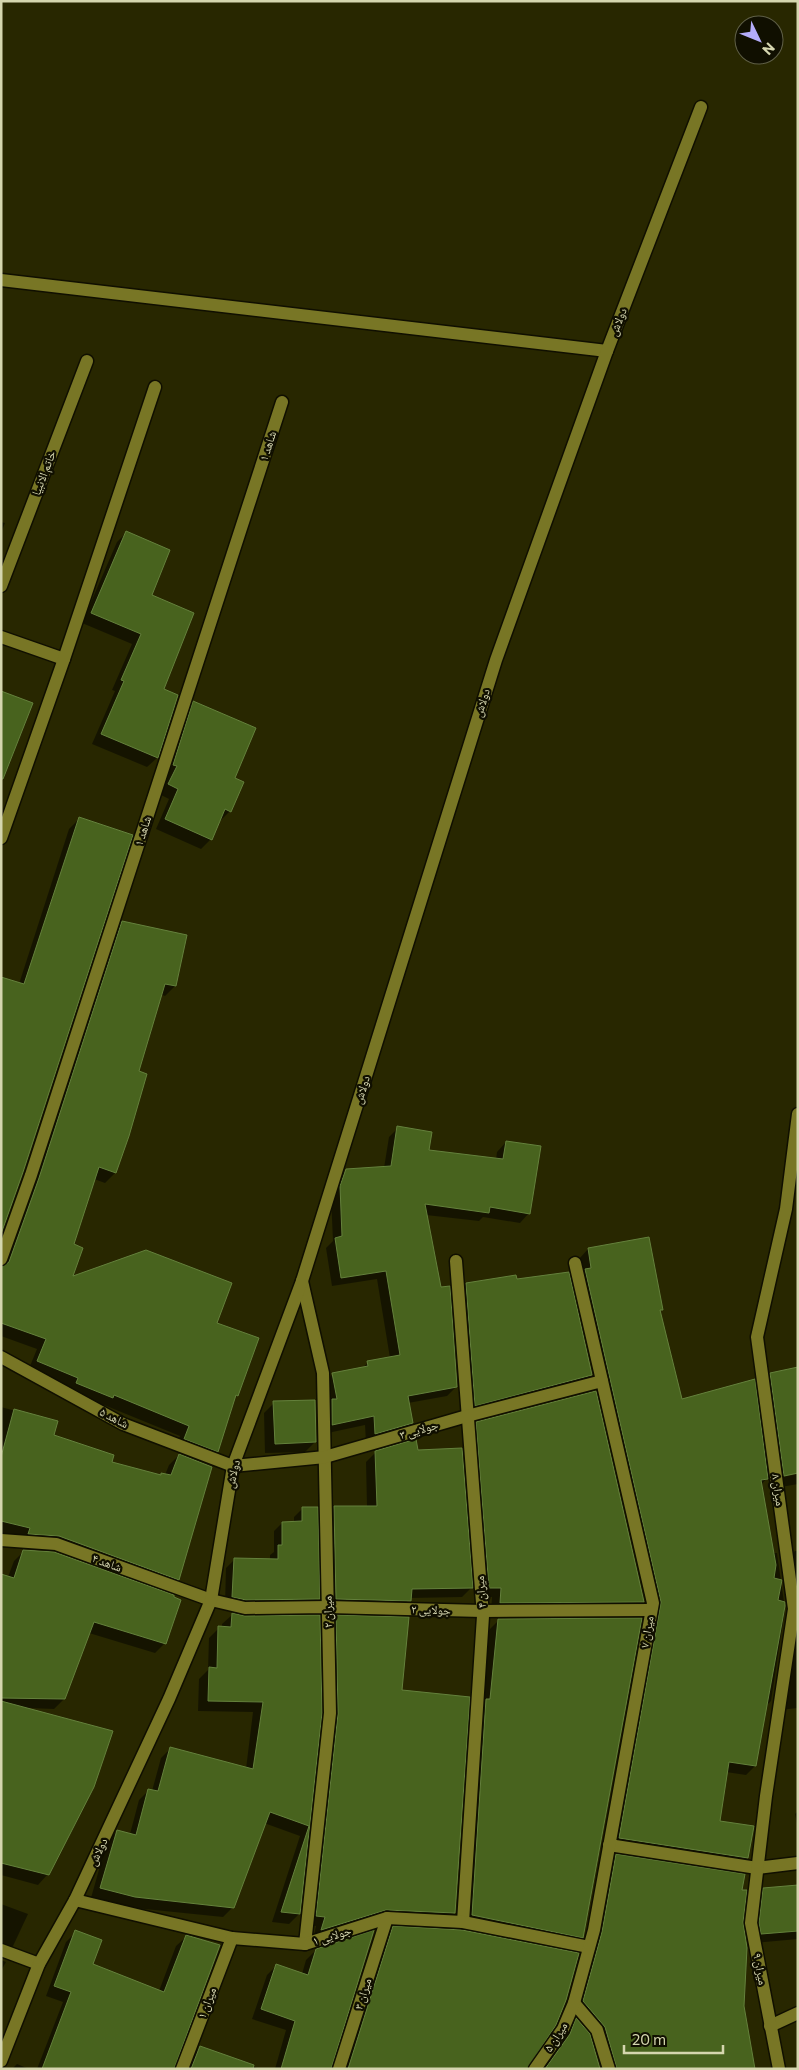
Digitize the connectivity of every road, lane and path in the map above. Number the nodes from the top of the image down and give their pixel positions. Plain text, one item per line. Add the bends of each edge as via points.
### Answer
1 (701, 107) dead end
2 (1, 280) edge
3 (607, 351) junction
4 (87, 361) dead end
5 (155, 387) dead end
6 (282, 402) dead end
7 (1, 586) edge
8 (1, 637) edge
9 (64, 659) junction
10 (1, 838) edge
11 (798, 1114) edge
12 (792, 1209) edge
13 (1, 1258) edge
14 (456, 1261) dead end
15 (575, 1263) dead end
16 (302, 1281) junction
17 (2, 1361) edge
18 (602, 1381) junction
19 (467, 1416) junction
20 (325, 1456) junction
21 (233, 1466) junction
22 (1, 1540) edge
23 (211, 1600) junction
24 (328, 1607) junction
25 (651, 1610) junction
26 (482, 1611) junction
27 (609, 1845) junction
28 (798, 1863) edge
29 (757, 1868) junction
30 (75, 1900) junction
31 (386, 1918) junction
32 (463, 1922) junction
33 (232, 1938) junction
34 (305, 1944) junction
35 (589, 1946) junction
36 (1, 1950) edge
37 (38, 1964) junction
38 (574, 2003) junction
39 (798, 2013) edge
40 (770, 2026) junction
41 (1, 2061) edge
42 (182, 2069) edge
43 (339, 2069) edge
44 (535, 2069) edge
45 (609, 2069) edge
46 (780, 2069) edge

1 - 3 street, دولاش
2 - 3 street
3 - 16 street, دولاش via 496,660
4 - 7 street, خاتم الانبیا
5 - 9 street
6 - 13 street, شاهد ۱ via 34,1166
8 - 9 street
9 - 10 street
11 - 12 street, میران ۸
12 - 29 street, میران ۸ via 757,1337 794,1609
14 - 19 street, میران ۴
15 - 18 street, میران ۷
16 - 20 street, میران ۲ via 323,1373
16 - 21 street, دولاش
17 - 21 street, شاهد ۵ via 123,1424
18 - 19 street, جولایی ۳
18 - 25 street, میران ۷
19 - 20 street, جولایی ۳
19 - 26 street, میران ۴
20 - 21 street, جولایی ۳
20 - 24 street, میران ۲
21 - 23 street, دولاش
22 - 23 street, شاهد ۴ via 56,1544
23 - 24 street, جولایی ۲ via 245,1608
23 - 30 street, دولاش via 169,1699
24 - 26 street, جولایی ۲
24 - 34 street, میران ۲ via 330,1713
25 - 26 street, جولایی ۲
25 - 27 street, میران ۷
26 - 32 street, میران ۴
27 - 29 street
27 - 35 street, میران ۷
28 - 29 street
29 - 40 street, میران ۹ via 751,1924
30 - 33 street, جولایی ۱
30 - 37 street, دولاش
31 - 32 street, جولایی ۱
31 - 34 street, جولایی ۱
31 - 43 street, میران ۳
32 - 35 street, جولایی ۱
33 - 34 street, جولایی ۱
33 - 42 street, میران ۱
35 - 38 street, میران ۷
36 - 37 street
37 - 41 street, دولاش
38 - 44 street, میران ۵ via 563,2029
38 - 45 street via 597,2030
39 - 40 street
40 - 46 street, میران ۹

